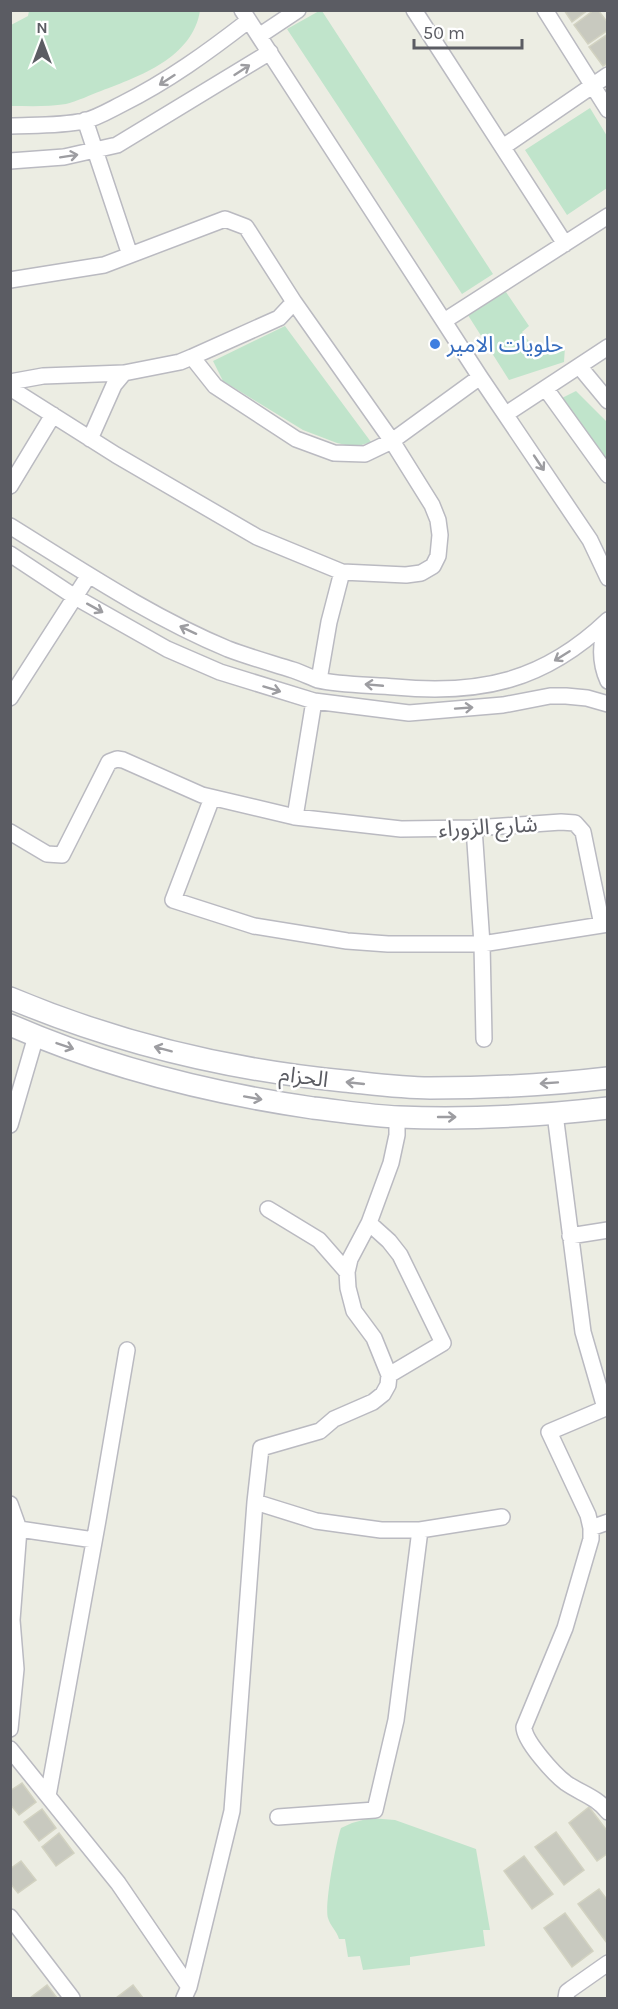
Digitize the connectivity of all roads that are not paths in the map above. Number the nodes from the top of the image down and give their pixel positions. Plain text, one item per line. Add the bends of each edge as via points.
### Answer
1 (298, 10) edge
2 (414, 10) edge
3 (545, 10) edge
4 (245, 16) edge
5 (259, 36) junction
6 (270, 52) junction
7 (608, 75) edge
8 (592, 85) junction
9 (608, 110) edge
10 (85, 120) junction
11 (10, 126) edge
12 (503, 147) junction
13 (96, 151) junction
14 (10, 161) edge
15 (608, 216) edge
16 (566, 244) junction
17 (130, 255) junction
18 (10, 280) edge
19 (294, 302) junction
20 (444, 321) junction
21 (608, 347) edge
22 (192, 357) junction
23 (579, 366) junction
24 (124, 373) junction
25 (480, 377) junction
26 (10, 382) edge
27 (10, 388) edge
28 (546, 389) junction
29 (608, 400) edge
30 (506, 414) junction
31 (53, 415) junction
32 (90, 439) junction
33 (392, 441) junction
34 (608, 475) edge
35 (10, 486) edge
36 (10, 526) edge
37 (10, 554) edge
38 (342, 572) junction
39 (89, 574) junction
40 (608, 578) edge
41 (75, 597) junction
42 (608, 620) edge
43 (319, 680) junction
44 (608, 681) edge
45 (11, 698) edge
46 (314, 701) junction
47 (608, 704) edge
48 (212, 798) junction
49 (295, 817) junction
50 (474, 828) junction
51 (10, 832) edge
52 (605, 925) edge
53 (483, 944) junction
54 (10, 998) edge
55 (10, 1025) edge
56 (36, 1036) junction
57 (484, 1039) dead end
58 (608, 1078) edge
59 (608, 1108) edge
60 (555, 1114) junction
61 (397, 1117) junction
62 (10, 1125) edge
63 (268, 1209) dead end
64 (369, 1223) junction
65 (608, 1230) edge
66 (570, 1236) junction
67 (347, 1272) junction
68 (127, 1350) dead end
69 (389, 1374) junction
70 (606, 1408) edge
71 (255, 1503) junction
72 (10, 1504) edge
73 (502, 1517) dead end
74 (608, 1522) edge
75 (591, 1528) junction
76 (19, 1529) junction
77 (420, 1530) junction
78 (94, 1540) junction
79 (10, 1729) edge
80 (10, 1749) edge
81 (48, 1796) junction
82 (608, 1812) edge
83 (278, 1817) dead end
84 (10, 1917) edge
85 (608, 1963) edge
86 (186, 1992) edge
87 (72, 1998) edge
88 (566, 1998) edge

1 - 5 street
2 - 12 street
3 - 8 street
4 - 5 street
4 -> 10 street via 196,61 153,88
5 - 6 street
13 -> 6 street via 117,146
6 - 20 street
7 - 8 street
8 - 9 street
8 - 12 street
10 - 11 street
10 - 13 street
12 - 16 street
14 -> 13 street via 64,158
13 - 17 street
15 - 16 street
16 - 20 street
17 - 18 street via 104,265
17 - 19 street via 225,219 246,227
19 - 22 street via 279,318
19 - 33 street
20 - 25 street
21 - 23 street
22 - 24 street
22 - 33 street via 215,386 296,439 333,453 365,454
23 - 28 street
23 - 29 street
24 - 26 street via 43,376
24 - 32 street via 114,385
25 - 30 street
25 - 33 street
27 - 31 street
28 - 30 street
28 - 34 street
30 -> 40 street via 590,540
31 - 32 street
31 - 35 street
32 - 38 street via 257,537
33 - 38 street via 438,520 438,556 433,566 422,573
36 - 39 street
37 - 41 street
38 - 43 street
39 - 41 street
43 -> 39 street via 203,637
41 - 45 street
41 -> 46 street via 167,649 220,672
42 -> 43 street via 549,664 516,679 489,685 424,690
42 - 44 street via 601,651
46 -> 47 street via 409,712 503,705 550,696 587,698
46 - 49 street
48 - 49 street, شارع الزوراء
48 - 51 street, شارع الزوراء via 117,759 109,762 62,855 47,854
48 - 53 street via 173,900 254,927 324,938 388,944
49 - 50 street, شارع الزوراء via 401,830
50 - 52 street, شارع الزوراء via 575,824 583,832
50 - 53 street
52 - 53 street
53 - 57 street
58 -> 54 main road, الحزام via 429,1088 306,1077 154,1047
55 - 56 main road
56 -> 61 main road via 147,1073 243,1096
56 - 62 street
59 - 60 main road
61 -> 60 main road
60 - 66 street
61 - 64 street via 391,1163
63 - 67 street via 320,1240
64 - 67 street
64 - 69 street via 400,1255 443,1343
65 - 66 street
66 - 70 street via 583,1332
67 - 69 street via 354,1311 374,1338
68 - 78 street
69 - 71 street via 383,1394 373,1402 334,1419 320,1431 261,1448
70 - 75 street via 549,1432
71 - 77 street via 316,1521 360,1528
71 - 86 street via 232,1811
72 - 76 street
73 - 77 street
74 - 75 street
75 - 82 street via 566,1628 524,1732 566,1783 599,1802
76 - 78 street
76 - 79 street via 12,1620 16,1669
77 - 83 street via 396,1720 375,1810
78 - 81 street
80 - 81 street
81 - 86 street via 118,1882
84 - 87 street
85 - 88 street via 567,1992

